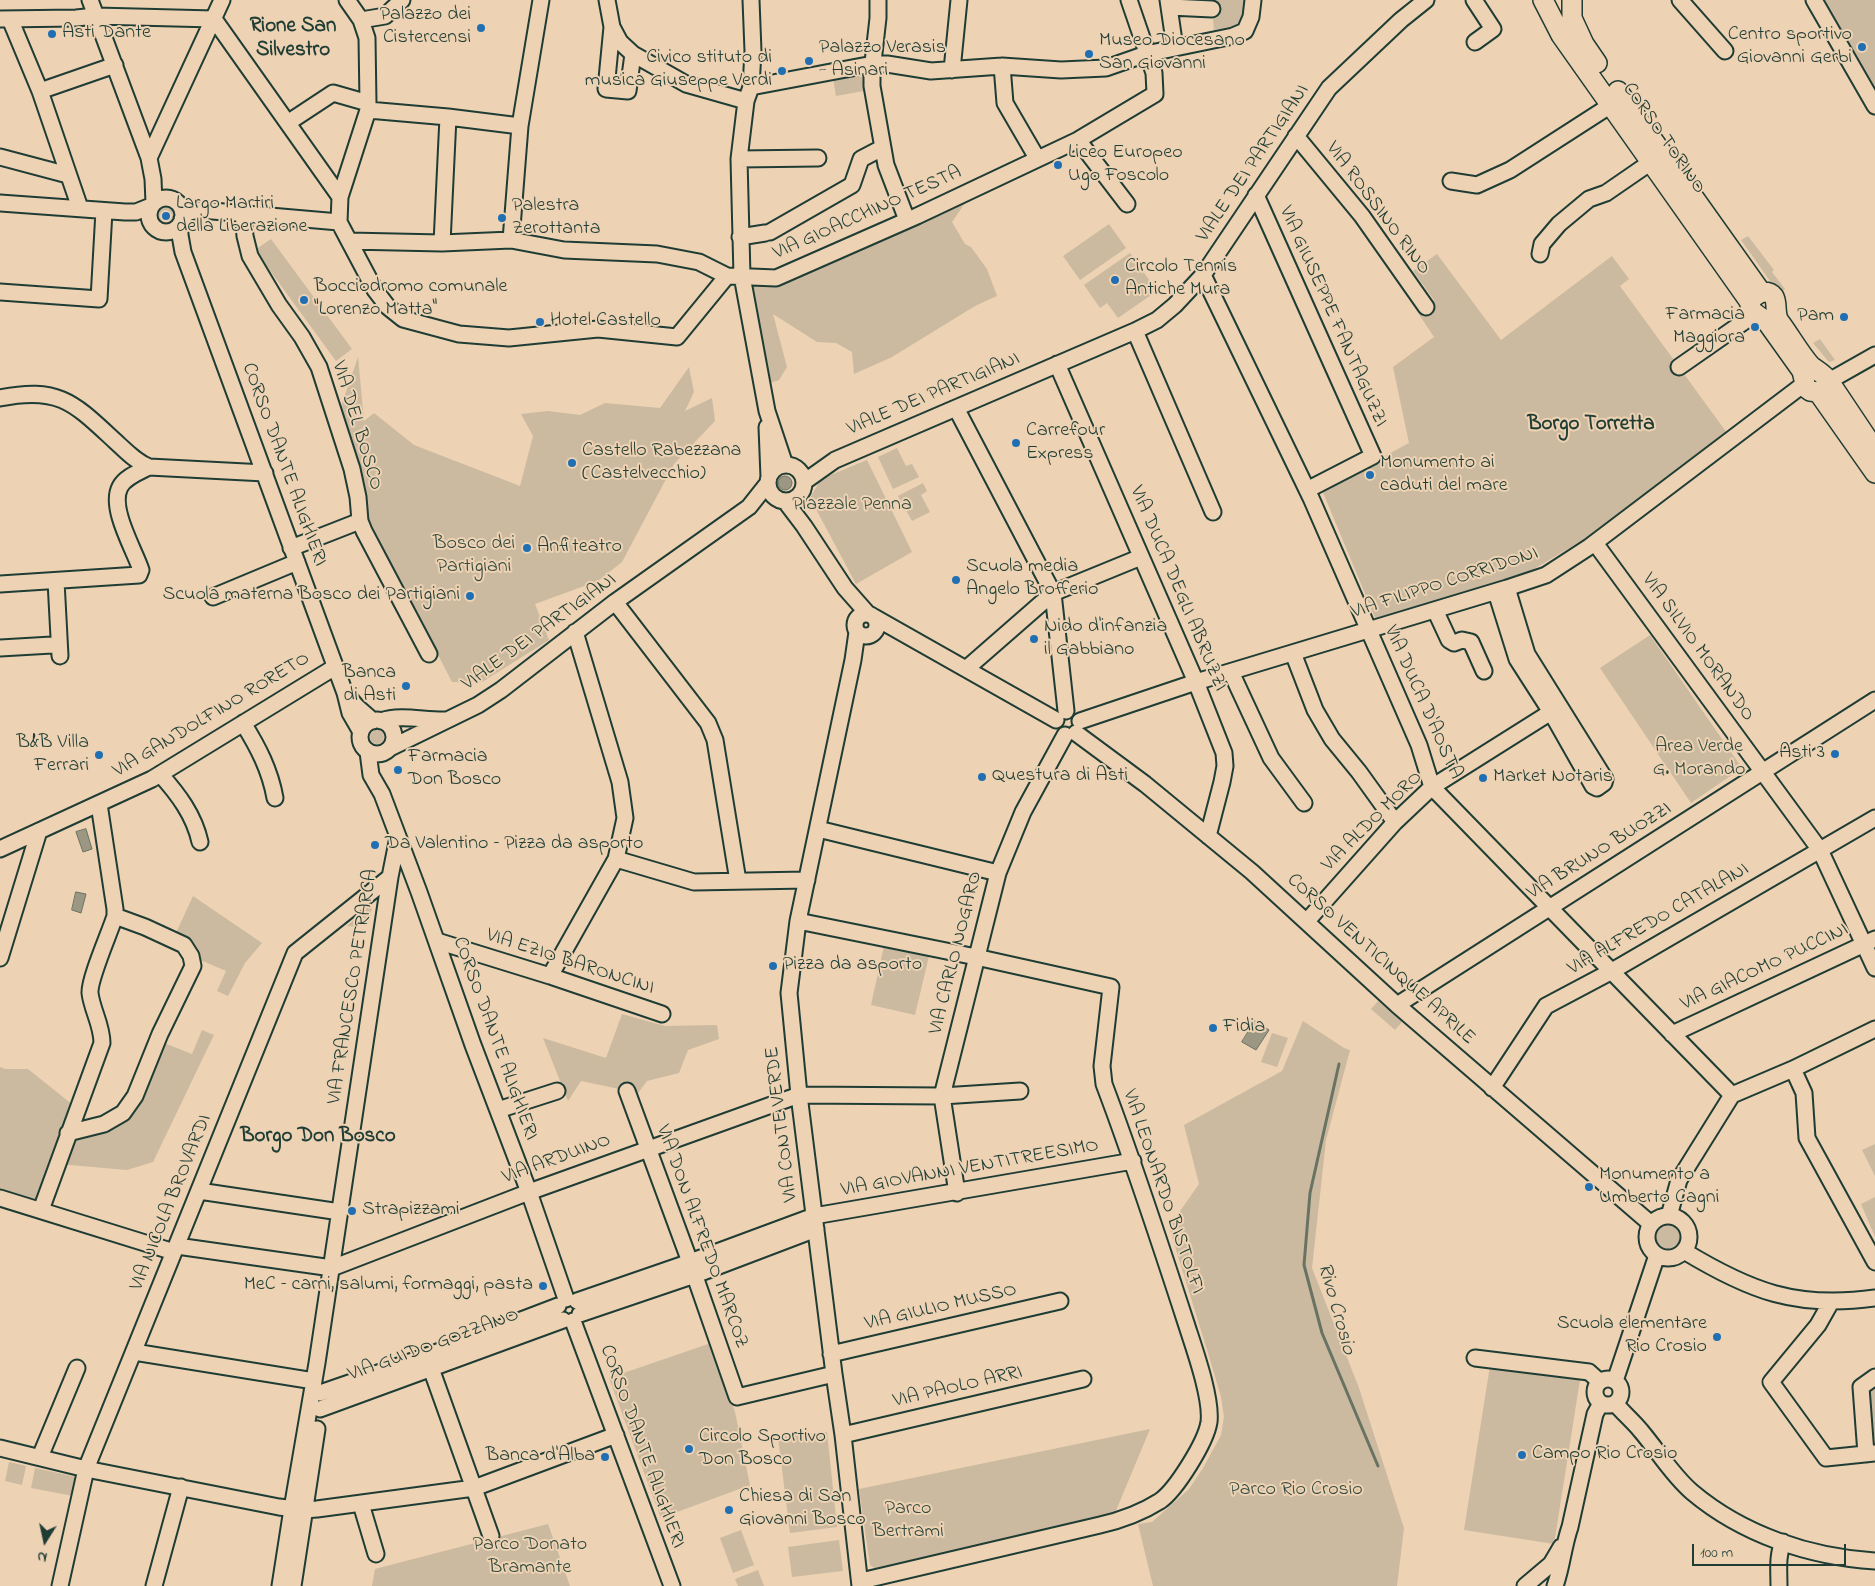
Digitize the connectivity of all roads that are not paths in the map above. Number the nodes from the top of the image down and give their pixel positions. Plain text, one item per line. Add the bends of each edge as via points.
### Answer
1 (90, 0) edge
2 (222, 0) edge
3 (402, 0) edge
4 (541, 0) edge
5 (751, 0) edge
6 (878, 0) edge
7 (959, 0) edge
8 (1129, 0) edge
9 (1253, 0) edge
10 (1426, 0) edge
11 (1474, 0) edge
12 (1543, 0) edge
13 (1572, 0) edge
14 (1680, 0) edge
15 (1814, 0) edge
16 (349, 2) edge
17 (605, 2) edge
18 (1169, 4) edge
19 (1212, 9) dead end
20 (96, 16) junction
21 (5, 19) edge
22 (214, 19) junction
23 (361, 20) junction
24 (612, 27) junction
25 (1475, 42) dead end
26 (1175, 48) junction
27 (1725, 51) dead end
28 (633, 54) junction
29 (1146, 54) junction
30 (115, 64) junction
31 (873, 64) junction
32 (1002, 66) junction
33 (952, 70) junction
34 (40, 91) junction
35 (749, 94) junction
36 (1612, 105) junction
37 (1875, 106) edge
38 (368, 107) junction
39 (448, 117) junction
40 (289, 122) junction
41 (520, 126) junction
42 (1296, 136) junction
43 (1078, 140) junction
44 (882, 148) junction
45 (0, 157) edge
46 (818, 158) dead end
47 (1038, 158) junction
48 (738, 159) junction
49 (150, 160) junction
50 (1651, 162) junction
51 (68, 175) junction
52 (1452, 181) dead end
53 (1256, 195) junction
54 (340, 197) junction
55 (175, 200) junction
56 (0, 203) edge
57 (152, 204) junction
58 (1128, 204) dead end
59 (80, 208) junction
60 (213, 210) junction
61 (104, 211) junction
62 (120, 212) junction
63 (242, 213) junction
64 (907, 220) junction
65 (181, 222) junction
66 (339, 222) junction
67 (156, 230) junction
68 (740, 237) junction
69 (511, 240) junction
70 (349, 241) junction
71 (442, 243) junction
72 (183, 252) junction
73 (1540, 254) dead end
74 (1203, 275) junction
75 (734, 276) junction
76 (0, 292) edge
77 (1755, 302) junction
78 (1426, 307) dead end
79 (1135, 331) junction
80 (1875, 355) edge
81 (1057, 364) junction
82 (1679, 367) dead end
83 (1817, 386) junction
84 (0, 398) edge
85 (956, 408) junction
86 (767, 411) junction
87 (1875, 450) edge
88 (835, 460) junction
89 (790, 466) junction
90 (149, 467) junction
91 (265, 473) junction
92 (1875, 473) edge
93 (768, 480) junction
94 (802, 488) junction
95 (1307, 490) junction
96 (781, 500) junction
97 (749, 507) junction
98 (1213, 512) dead end
99 (360, 521) junction
100 (804, 526) junction
101 (1595, 543) junction
102 (291, 548) junction
103 (1141, 557) junction
104 (297, 562) junction
105 (56, 581) junction
106 (0, 584) edge
107 (1502, 590) junction
108 (1053, 593) junction
109 (213, 597) dead end
110 (615, 602) junction
111 (1435, 610) junction
112 (866, 625) junction
113 (1368, 630) junction
114 (576, 632) junction
115 (0, 648) edge
116 (429, 654) dead end
117 (1293, 654) junction
118 (335, 667) junction
119 (966, 669) junction
120 (1484, 671) dead end
121 (1231, 672) junction
122 (1196, 682) junction
123 (345, 693) junction
124 (1875, 700) edge
125 (1061, 715) junction
126 (450, 719) junction
127 (377, 721) junction
128 (243, 723) junction
129 (1073, 730) junction
130 (361, 732) junction
131 (380, 751) junction
132 (1767, 770) junction
133 (160, 774) junction
134 (1432, 787) junction
135 (275, 798) dead end
136 (1304, 803) dead end
137 (99, 804) junction
138 (1875, 818) edge
139 (1395, 822) junction
140 (818, 828) junction
141 (39, 831) junction
142 (1208, 836) junction
143 (398, 837) junction
144 (200, 842) dead end
145 (1, 845) edge
146 (1820, 850) junction
147 (616, 858) junction
148 (998, 873) junction
149 (390, 877) junction
150 (807, 880) junction
151 (738, 881) junction
152 (1550, 907) junction
153 (115, 916) junction
154 (798, 920) junction
155 (1307, 921) junction
156 (437, 941) junction
157 (1870, 942) edge
158 (976, 957) junction
159 (0, 958) edge
160 (1875, 968) edge
161 (1612, 971) junction
162 (550, 976) junction
163 (1397, 1005) junction
164 (662, 1014) dead end
165 (1875, 1029) edge
166 (1672, 1034) junction
167 (1793, 1068) junction
168 (1492, 1088) junction
169 (557, 1091) dead end
170 (627, 1091) dead end
171 (1020, 1091) dead end
172 (799, 1095) junction
173 (1732, 1095) junction
174 (942, 1096) junction
175 (498, 1110) junction
176 (68, 1133) junction
177 (648, 1148) junction
178 (1133, 1161) junction
179 (199, 1191) junction
180 (529, 1192) junction
181 (957, 1193) junction
182 (0, 1198) edge
183 (41, 1210) junction
184 (340, 1212) junction
185 (1669, 1216) junction
186 (815, 1222) junction
187 (1651, 1224) junction
188 (176, 1248) junction
189 (1684, 1251) junction
190 (1657, 1255) junction
191 (1875, 1262) edge
192 (332, 1268) junction
193 (692, 1269) junction
194 (1875, 1298) edge
195 (1060, 1301) dead end
196 (1831, 1302) junction
197 (569, 1310) junction
198 (134, 1352) junction
199 (831, 1354) junction
200 (1475, 1358) dead end
201 (429, 1363) junction
202 (77, 1368) dead end
203 (834, 1374) junction
204 (1875, 1376) edge
205 (1083, 1379) dead end
206 (1607, 1381) junction
207 (317, 1387) junction
208 (1608, 1403) junction
209 (320, 1409) junction
210 (616, 1435) junction
211 (843, 1435) junction
212 (0, 1448) edge
213 (1870, 1454) edge
214 (40, 1457) junction
215 (86, 1468) junction
216 (181, 1487) junction
217 (474, 1488) junction
218 (361, 1504) junction
219 (298, 1509) junction
220 (491, 1536) dead end
221 (1783, 1542) junction
222 (1564, 1544) junction
223 (376, 1554) dead end
224 (1875, 1561) edge
225 (860, 1584) edge
226 (60, 1586) edge
227 (154, 1586) edge
228 (280, 1586) edge
229 (293, 1586) edge
230 (672, 1586) edge
231 (1524, 1586) edge
232 (1555, 1586) edge
233 (1779, 1586) edge

1 - 20 street
2 - 22 street
3 - 23 street via 385,16
4 - 41 street
5 - 35 street via 753,51
6 - 31 street
7 - 33 street
8 - 29 street
9 - 26 street via 1245,31
10 - 42 street, VIALE DEI PARTIGIANI via 1329,88
11 - 25 street via 1493,29
12 - 36 main road, CORSO TORINO via 1561,35
13 - 77 main road, CORSO TORINO via 1572,18 1584,44
14 - 27 street
15 - 37 street
16 - 23 street
17 - 24 street
18 - 19 street
18 - 26 street
20 - 21 street
20 - 22 street
20 - 30 street
21 - 34 street
22 - 40 street
22 - 49 street
23 - 38 street via 367,38
24 - 28 street via 620,42
24 - 28 street via 606,89 628,92
26 - 29 street
28 - 35 street via 686,84
29 - 32 street via 1106,68 1061,70
29 - 43 street, VIA GIOACCHINO TESTA via 1154,73 1155,94
30 - 34 street
30 - 49 street
31 - 33 street via 931,72
31 - 35 street
31 - 44 street via 872,86
32 - 33 street
32 - 47 street via 1005,103
34 - 51 street
35 - 48 street
36 - 50 main road, CORSO TORINO
36 - 52 street via 1510,170 1477,185
38 - 39 street
38 - 40 street via 333,94
38 - 54 street
39 - 41 street
39 - 71 street
40 - 54 street
41 - 69 street
42 - 53 street, VIALE DEI PARTIGIANI
42 - 78 street, VIA ROSSINO RINO via 1362,216
43 - 47 street, VIA GIOACCHINO TESTA
43 - 58 street
44 - 64 street
44 - 68 street via 861,159 852,185 767,233
45 - 51 street
46 - 48 street
47 - 64 street, VIA GIOACCHINO TESTA
48 - 68 street
49 - 55 street via 162,189
49 - 57 street
50 - 73 street via 1606,194 1590,200 1559,224 1542,244
50 - 77 main road, CORSO TORINO
51 - 59 street
53 - 74 street, VIALE DEI PARTIGIANI
53 - 95 street, VIA GIUSEPPE FANTAGUZZI via 1373,456
54 - 66 street
55 - 57 street via 161,198
55 - 60 street
55 - 65 street via 182,209
56 - 59 street
57 - 62 street via 136,212
57 - 67 street via 148,218
59 - 61 street
60 - 63 street
60 - 65 street via 192,211
61 - 62 street
61 - 76 street via 100,299
62 - 67 street, CORSO DANTE ALIGHIERI via 137,216
63 - 66 street
63 - 99 street, VIA DEL BOSCO via 250,256 319,367 352,469
64 - 75 street, VIA GIOACCHINO TESTA via 776,278
65 - 67 street via 172,231
65 - 72 street, CORSO DANTE ALIGHIERI via 179,233
66 - 70 street
67 - 72 street, CORSO DANTE ALIGHIERI via 171,237
68 - 75 street
69 - 71 street, VIA GIOACCHINO TESTA
69 - 75 street, VIA GIOACCHINO TESTA via 564,250 657,254 699,262
70 - 71 street, VIA GIOACCHINO TESTA
70 - 75 street via 375,290 388,307 403,319 459,334 509,338 598,329 677,337
72 - 91 street, CORSO DANTE ALIGHIERI
74 - 79 street, VIALE DEI PARTIGIANI via 1163,315
74 - 95 street, VIA DUCA D'AOSTA
75 - 86 street
77 - 82 street
77 - 83 main road, CORSO TORINO via 1802,371
77 - 83 main road, CORSO TORINO via 1769,293 1772,295 1776,303 1776,317 1810,365 1825,376
79 - 81 street, VIALE DEI PARTIGIANI
79 - 98 street
80 - 83 street, VIA FILIPPO CORRIDONI
81 - 85 street, VIALE DEI PARTIGIANI
81 - 103 street, VIA DUCA DEGLI ABRUZZI
83 - 87 main road, CORSO TORINO
83 - 92 main road, CORSO TORINO
83 - 101 street, VIA FILIPPO CORRIDONI
84 - 90 street via 32,393 63,400 84,412 134,459
85 - 88 street, VIALE DEI PARTIGIANI
85 - 108 street
86 - 89 street
86 - 93 street
88 - 89 street, VIALE DEI PARTIGIANI
88 - 94 street, VIALE DEI PARTIGIANI
89 - 93 street via 777,468
89 - 94 street via 799,471
90 - 91 street
90 - 105 street via 122,485 117,500 118,512 140,574
91 - 102 street, CORSO DANTE ALIGHIERI
93 - 96 street via 769,489
93 - 97 street, VIALE DEI PARTIGIANI
94 - 96 street via 796,498
94 - 100 street
95 - 113 street, VIA DUCA D'AOSTA
96 - 97 street, VIALE DEI PARTIGIANI
96 - 100 street
97 - 110 street, VIALE DEI PARTIGIANI
99 - 102 street
99 - 116 street, VIA DEL BOSCO
100 - 112 street
101 - 107 street, VIA FILIPPO CORRIDONI via 1546,575
101 - 132 street, VIA SILVIO MORANDO
102 - 104 street, CORSO DANTE ALIGHIERI
103 - 108 street
103 - 122 street, VIA DUCA DEGLI ABRUZZI
104 - 109 street
104 - 118 street, CORSO DANTE ALIGHIERI
105 - 106 street
105 - 115 street via 56,651
107 - 111 street, VIA FILIPPO CORRIDONI
107 - 134 street, VIA ALDO MORO via 1517,658 1555,709
108 - 119 street
108 - 125 street
110 - 114 street, VIALE DEI PARTIGIANI
110 - 151 street via 708,723 715,740
111 - 113 street, VIA FILIPPO CORRIDONI
111 - 120 street via 1449,640 1454,643 1462,640 1471,642
112 - 119 street, CORSO VENTICINQUE APRILE via 906,634
112 - 140 street, VIA CONTE VERDE via 853,660
113 - 117 street, VIA FILIPPO CORRIDONI
113 - 134 street, VIA DUCA D'AOSTA via 1419,746
114 - 126 street, VIALE DEI PARTIGIANI via 501,690
114 - 147 street via 620,782 625,818
117 - 121 street, VIA FILIPPO CORRIDONI
117 - 139 street via 1315,710 1332,739
118 - 123 street, CORSO DANTE ALIGHIERI
118 - 128 street, VIA GANDOLFINO RORETO
119 - 125 street, CORSO VENTICINQUE APRILE
121 - 122 street, VIA FILIPPO CORRIDONI
121 - 136 street via 1271,758
122 - 129 street, VIA FILIPPO CORRIDONI
122 - 142 street, VIA DUCA DEGLI ABRUZZI via 1224,753 1225,766
123 - 127 street, CORSO DANTE ALIGHIERI via 357,707
123 - 130 street, CORSO DANTE ALIGHIERI via 350,713
124 - 132 street, VIA BRUNO BUOZZI
125 - 129 street, CORSO VENTICINQUE APRILE via 1073,712
125 - 129 street, CORSO VENTICINQUE APRILE via 1056,728
126 - 127 street, VIALE DEI PARTIGIANI via 389,718
126 - 131 street, VIALE DEI PARTIGIANI
127 - 130 street via 368,723
127 - 131 street via 386,723 394,738
128 - 133 street, VIA GANDOLFINO RORETO
128 - 135 street via 266,764
129 - 142 street, CORSO VENTICINQUE APRILE
129 - 148 street, VIA CARLO NOGARO via 1023,812
130 - 131 street via 361,743
131 - 143 street, CORSO DANTE ALIGHIERI via 382,794
132 - 146 street, VIA SILVIO MORANDO
132 - 152 street, VIA BRUNO BUOZZI
133 - 137 street, VIA GANDOLFINO RORETO
133 - 144 street via 186,806
134 - 139 street, VIA ALDO MORO
134 - 152 street, VIA DUCA D'AOSTA
137 - 141 street, VIA GANDOLFINO RORETO
137 - 153 street
138 - 146 street, VIA ALFREDO CATALANI
139 - 155 street, VIA ALDO MORO
140 - 148 street
140 - 150 street, VIA CONTE VERDE
141 - 145 street, VIA GANDOLFINO RORETO
141 - 159 street
142 - 155 street, CORSO VENTICINQUE APRILE
143 - 149 street, VIA FRANCESCO PETRARCA
143 - 156 street, CORSO DANTE ALIGHIERI
146 - 157 street, VIA SILVIO MORANDO
146 - 161 street, VIA ALFREDO CATALANI
147 - 151 street via 694,882
147 - 162 street
148 - 158 street, VIA CARLO NOGARO
149 - 179 street, VIA NICOLA BROVARDI via 295,954
149 - 184 street, VIA FRANCESCO PETRARCA
150 - 151 street
150 - 154 street, VIA CONTE VERDE
152 - 161 street, VIA DUCA D'AOSTA
152 - 163 street, VIA BRUNO BUOZZI
153 - 176 street via 90,988 102,1042
153 - 176 street via 184,944 193,966 135,1096 127,1107 104,1124
154 - 158 street
154 - 172 street, VIA CONTE VERDE via 789,993
155 - 163 street, CORSO VENTICINQUE APRILE
156 - 162 street, VIA EZIO BARONCINI
156 - 175 street, CORSO DANTE ALIGHIERI
157 - 160 street, VIA SILVIO MORANDO
157 - 166 street, VIA GIACOMO PUCCINI
158 - 174 street, VIA CARLO NOGARO
158 - 178 street, VIA LEONARDO BISTOLFI via 1111,987 1102,1066 1104,1084
161 - 166 street, VIA DUCA D'AOSTA
161 - 168 street, VIA ALFREDO CATALANI via 1546,1006
162 - 164 street, VIA EZIO BARONCINI
163 - 168 street, CORSO VENTICINQUE APRILE
165 - 167 street
166 - 173 street, VIA DUCA D'AOSTA
167 - 173 street
167 - 191 street via 1804,1093 1807,1138
168 - 187 street, CORSO VENTICINQUE APRILE
169 - 175 street
170 - 177 street, VIA DON ALFREDO MARCOZ
171 - 174 street, VIA ARDUINO
172 - 174 street, VIA ARDUINO
172 - 177 street, VIA ARDUINO
172 - 186 street, VIA CONTE VERDE
173 - 185 street via 1679,1180
174 - 181 street, VIA CARLO NOGARO
175 - 180 street, CORSO DANTE ALIGHIERI
176 - 183 street
177 - 180 street, VIA ARDUINO
177 - 193 street, VIA DON ALFREDO MARCOZ
178 - 181 street, VIA GIOVANNI VENTITREESIMO
178 - 225 street, VIA LEONARDO BISTOLFI via 1210,1407 1203,1441 1187,1469 1162,1500 1137,1514
179 - 184 street
179 - 188 street, VIA NICOLA BROVARDI
180 - 192 street, VIA ARDUINO
180 - 197 street, CORSO DANTE ALIGHIERI
181 - 186 street, VIA GIOVANNI VENTITREESIMO
182 - 183 street
183 - 188 street
184 - 192 street, VIA FRANCESCO PETRARCA
185 - 187 street
185 - 189 street via 1681,1221 1688,1232
186 - 193 street, VIA GIOVANNI VENTITREESIMO
186 - 199 street, VIA CONTE VERDE
187 - 190 street via 1646,1238
188 - 192 street
188 - 198 street, VIA NICOLA BROVARDI
189 - 190 street via 1671,1258
189 - 196 street via 1748,1286 1786,1298
190 - 206 street
192 - 207 street, VIA FRANCESCO PETRARCA
193 - 197 street, VIA GUIDO GOZZANO
193 - 203 street, VIA DON ALFREDO MARCOZ via 737,1397
194 - 196 street
195 - 199 street, VIA GIULIO MUSSO
196 - 213 street via 1818,1325 1771,1382 1826,1458
197 - 201 street, VIA GUIDO GOZZANO
197 - 210 street, CORSO DANTE ALIGHIERI
198 - 207 street
198 - 215 street, VIA NICOLA BROVARDI
199 - 203 street, VIA CONTE VERDE
200 - 206 street via 1589,1372
201 - 207 street, VIA GUIDO GOZZANO
201 - 209 street, VIA GUIDO GOZZANO
201 - 217 street
202 - 214 street
203 - 211 street, VIA CONTE VERDE
204 - 213 street via 1861,1386
205 - 211 street, VIA PAOLO ARRI
206 - 208 street via 1595,1392
206 - 208 street via 1621,1390 1620,1398
207 - 209 street, VIA FRANCESCO PETRARCA
207 - 219 street, VIA FRANCESCO PETRARCA
208 - 221 street via 1641,1432 1692,1492 1738,1524
208 - 222 street via 1595,1414
209 - 219 street, VIA FRANCESCO PETRARCA
210 - 217 street
210 - 230 street, CORSO DANTE ALIGHIERI
211 - 225 street, VIA CONTE VERDE
212 - 214 street
214 - 215 street
215 - 216 street
215 - 226 street, VIA NICOLA BROVARDI
216 - 219 street
216 - 227 street
217 - 218 street
217 - 220 street
218 - 219 street
218 - 223 street
219 - 228 street, VIA FRANCESCO PETRARCA
219 - 229 street, VIA FRANCESCO PETRARCA
221 - 224 street via 1803,1550
221 - 233 street via 1779,1550
222 - 231 street via 1551,1564
222 - 232 street

